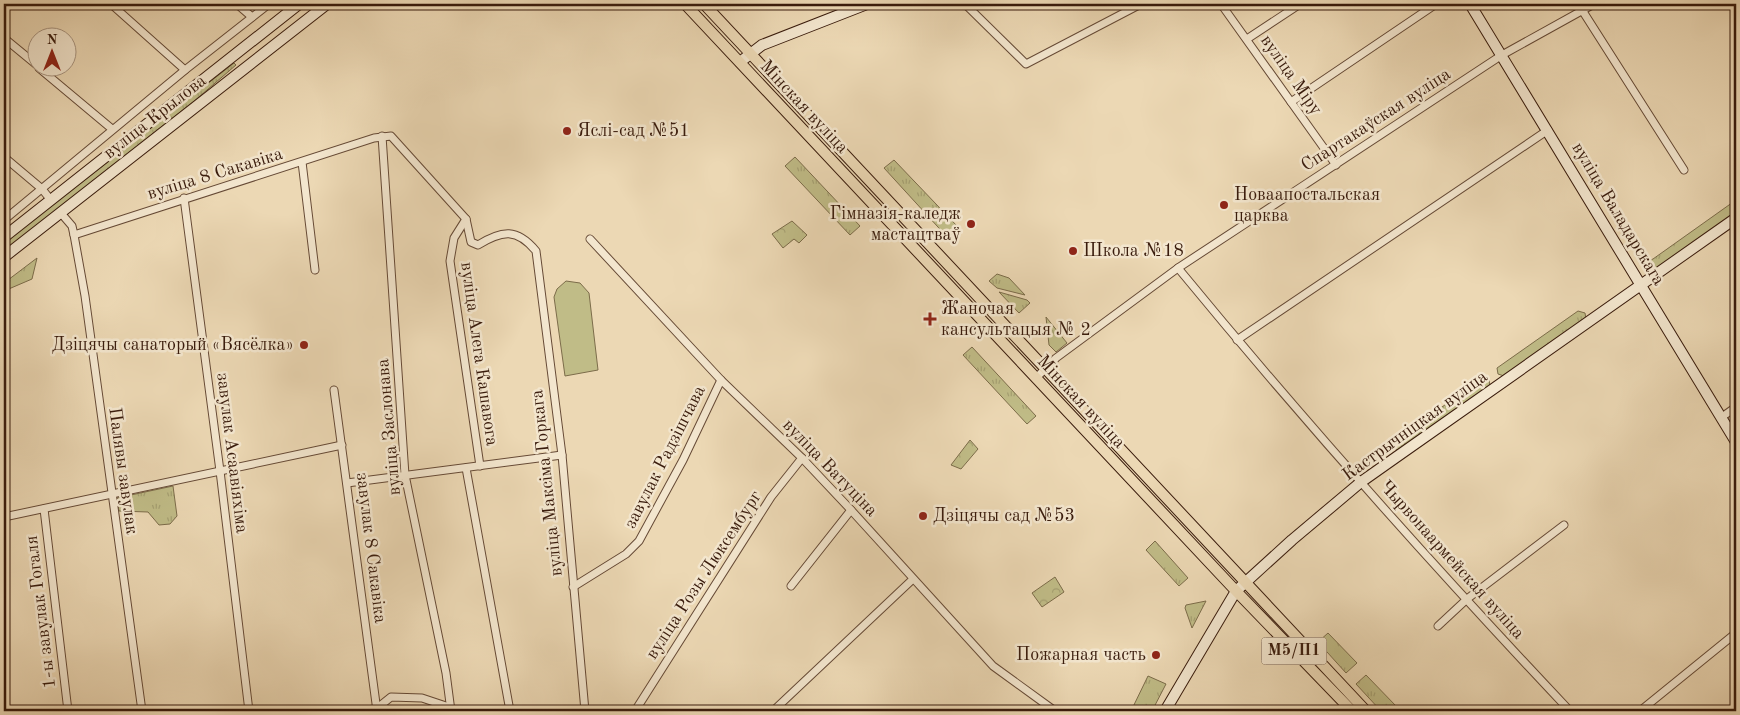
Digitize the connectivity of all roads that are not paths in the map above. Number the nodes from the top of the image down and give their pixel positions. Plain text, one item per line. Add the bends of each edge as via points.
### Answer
1 (111, 4) edge
2 (237, 4) edge
3 (269, 4) edge
4 (299, 4) edge
5 (327, 4) edge
6 (685, 4) edge
7 (704, 4) edge
8 (867, 4) edge
9 (965, 4) edge
10 (1141, 4) edge
11 (1221, 4) edge
12 (1300, 4) edge
13 (1436, 4) edge
14 (1470, 4) edge
15 (1594, 4) edge
16 (1582, 10) junction
17 (252, 17) junction
18 (4, 38) edge
19 (1247, 39) junction
20 (750, 53) junction
21 (236, 54) junction
22 (1502, 55) junction
23 (28, 58) edge
24 (740, 62) junction
25 (246, 67) junction
26 (185, 70) junction
27 (51, 78) edge
28 (1291, 102) junction
29 (112, 129) junction
30 (1548, 130) junction
31 (382, 136) junction
32 (4, 157) edge
33 (302, 162) junction
34 (1336, 164) junction
35 (1684, 170) dead end
36 (42, 189) junction
37 (184, 198) junction
38 (50, 199) junction
39 (60, 212) junction
40 (1736, 218) edge
41 (466, 219) junction
42 (4, 220) edge
43 (74, 235) junction
44 (4, 237) edge
45 (590, 239) dead end
46 (4, 257) edge
47 (1178, 268) junction
48 (315, 270) dead end
49 (1642, 283) junction
50 (1237, 340) junction
51 (1046, 368) junction
52 (1036, 378) junction
53 (721, 380) junction
54 (334, 390) dead end
55 (1736, 407) edge
56 (1722, 416) junction
57 (1736, 442) edge
58 (342, 446) junction
59 (562, 455) junction
60 (802, 458) junction
61 (480, 466) junction
62 (466, 468) junction
63 (220, 471) junction
64 (405, 475) junction
65 (1361, 482) junction
66 (347, 483) junction
67 (112, 495) junction
68 (44, 509) junction
69 (851, 510) junction
70 (4, 518) edge
71 (1564, 525) dead end
72 (913, 580) junction
73 (1244, 582) junction
74 (791, 586) dead end
75 (573, 587) junction
76 (1236, 591) junction
77 (1467, 599) junction
78 (1438, 626) dead end
79 (1736, 633) edge
80 (450, 709) edge
81 (377, 710) edge
82 (68, 711) edge
83 (142, 711) edge
84 (249, 711) edge
85 (352, 711) edge
86 (510, 711) edge
87 (585, 711) edge
88 (634, 711) edge
89 (773, 711) edge
90 (1055, 711) edge
91 (1165, 711) edge
92 (1352, 711) edge
93 (1366, 711) edge
94 (1570, 711) edge
95 (1640, 711) edge

1 - 26 street
2 - 17 street
3 - 17 street
4 - 21 main road, вуліца Крылова
5 - 25 main road, вуліца Крылова
6 - 24 main road, Мінская вуліца / М5/П1
7 - 20 main road, Мінская вуліца / М5/П1
8 - 20 main road via 762,45
9 - 10 street via 1026,64
11 - 19 street, вуліца Міру
12 - 19 street
13 - 28 street
14 - 22 main road, вуліца Валадарскага
15 - 16 street, Спартакаўская вуліца
16 - 22 street, Спартакаўская вуліца
16 - 35 street
17 - 26 street
18 - 23 street
19 - 28 street, вуліца Міру
20 - 24 main road
20 - 51 main road, Мінская вуліца / М5/П1
21 - 25 main road
21 - 38 main road, вуліца Крылова
22 - 30 main road, вуліца Валадарскага
22 - 34 street, Спартакаўская вуліца
24 - 52 main road, Мінская вуліца / М5/П1
25 - 39 main road, вуліца Крылова
26 - 29 street
27 - 29 street
28 - 34 street, вуліца Міру
29 - 36 street
30 - 49 main road, вуліца Валадарскага
30 - 50 street
31 - 33 street, вуліца 8 Сакавіка
31 - 41 street, вуліца 8 Сакавіка via 391,136
31 - 64 street, вуліца Заслонава
32 - 36 street
33 - 37 street, вуліца 8 Сакавіка
33 - 48 street
34 - 47 street, Спартакаўская вуліца
36 - 38 street
36 - 42 street
37 - 43 street, вуліца 8 Сакавіка
37 - 63 street, завулак Асаавіяхіма
38 - 44 main road, вуліца Крылова
39 - 43 street via 72,226
39 - 46 main road, вуліца Крылова
40 - 49 main road, Кастрычніцкая вуліца
41 - 59 street, вуліца Максіма Горкага via 471,242 478,245 508,233 528,241 536,252
41 - 61 street, вуліца Алега Кашавога via 454,238 450,262
43 - 67 street, Палявы завулак
45 - 53 street, завулак Радзішчава
47 - 50 street, Чырвонаармейская вуліца
47 - 51 street, Спартакаўская вуліца
49 - 56 main road, вуліца Валадарскага
49 - 65 main road, Кастрычніцкая вуліца
50 - 65 street, Чырвонаармейская вуліца
51 - 52 street, Спартакаўская вуліца
51 - 73 main road, Мінская вуліца / М5/П1
52 - 76 main road, Мінская вуліца / М5/П1
53 - 60 street, вуліца Ватуціна
53 - 75 street, завулак Радзішчава via 639,541 626,554
54 - 58 street, завулак 8 Сакавіка
55 - 56 street
56 - 57 main road, вуліца Валадарскага
58 - 63 street
58 - 66 street, завулак 8 Сакавіка
59 - 61 street
59 - 75 street, вуліца Максіма Горкага
60 - 69 street, вуліца Ватуціна
60 - 88 street, вуліца Розы Люксембург via 771,497
61 - 62 street
62 - 64 street
62 - 86 street, вуліца Алега Кашавога
63 - 67 street
63 - 84 street, завулак Асаавіяхіма
64 - 66 street
64 - 80 street, вуліца Заслонава via 446,673
65 - 73 main road, Кастрычніцкая вуліца
65 - 77 street, Чырвонаармейская вуліца
66 - 81 street, завулак 8 Сакавіка
67 - 68 street
67 - 83 street, Палявы завулак
68 - 70 street
68 - 82 street, 1-ы завулак Гогаля
69 - 72 street, вуліца Ватуціна
69 - 74 street
71 - 77 street
72 - 89 street
72 - 90 street, вуліца Ватуціна via 993,666
73 - 76 main road, Кастрычніцкая вуліца
73 - 93 main road, Мінская вуліца / М5/П1
75 - 87 street, вуліца Максіма Горкага
76 - 91 main road, Кастрычніцкая вуліца
76 - 92 main road, Мінская вуліца / М5/П1
77 - 78 street
77 - 94 street, Чырвонаармейская вуліца
79 - 95 street
80 - 81 street via 422,698 391,697
81 - 85 street

